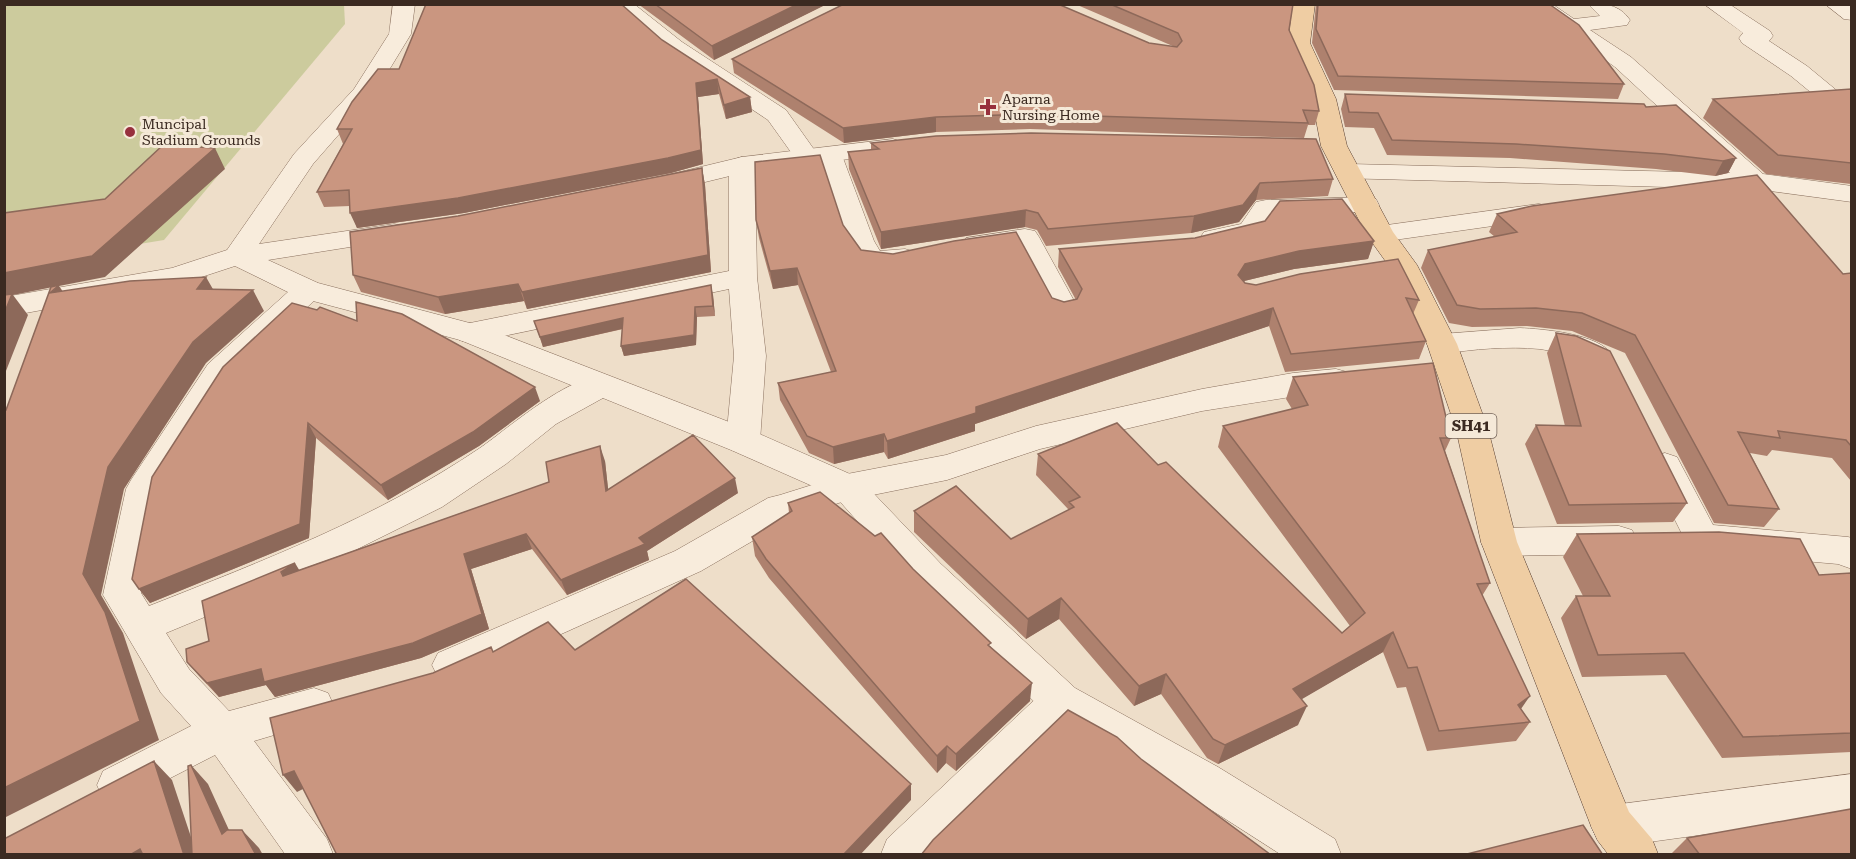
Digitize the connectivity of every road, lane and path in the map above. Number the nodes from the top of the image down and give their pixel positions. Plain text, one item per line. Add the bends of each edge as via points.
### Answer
1 (404, 4) edge
2 (620, 4) edge
3 (1304, 4) edge
4 (1536, 4) edge
5 (1598, 4) edge
6 (1714, 4) edge
7 (1834, 4) edge
8 (1851, 14) edge
9 (1568, 26) junction
10 (1842, 98) edge
11 (1799, 101) edge
12 (1708, 108) dead end
13 (1639, 109) edge
14 (1674, 110) junction
15 (913, 145) edge
16 (1332, 155) junction
17 (819, 156) junction
18 (742, 165) junction
19 (1755, 181) junction
20 (637, 189) edge
21 (1851, 194) edge
22 (1614, 201) edge
23 (1366, 205) junction
24 (1568, 208) edge
25 (419, 229) edge
26 (1380, 234) junction
27 (1191, 244) edge
28 (237, 255) junction
29 (1068, 255) edge
30 (1035, 258) junction
31 (1403, 266) junction
32 (1371, 270) edge
33 (743, 277) junction
34 (308, 290) junction
35 (51, 299) junction
36 (4, 307) edge
37 (1063, 308) edge
38 (39, 332) edge
39 (470, 333) junction
40 (1446, 356) junction
41 (1417, 372) edge
42 (1618, 372) edge
43 (1360, 377) edge
44 (602, 385) junction
45 (1650, 434) edge
46 (743, 441) junction
47 (847, 487) junction
48 (1702, 538) junction
49 (1499, 542) junction
50 (1851, 555) edge
51 (141, 626) junction
52 (417, 679) edge
53 (348, 697) edge
54 (1061, 701) junction
55 (222, 731) junction
56 (1851, 794) edge
57 (87, 801) edge
58 (1625, 840) edge
59 (311, 855) edge
60 (903, 855) edge
61 (1319, 855) edge

1 - 28 street via 400,34 363,93 303,159
2 - 17 street via 721,68
3 - 16 main road, SH41 via 1299,43 1336,100
4 - 9 street
5 - 9 street via 1619,20
6 - 10 street via 1762,36 1750,38
7 - 8 street
9 - 14 street via 1623,62
10 - 11 street
12 - 14 street
13 - 14 street
14 - 19 street
15 - 17 street
16 - 19 street
16 - 23 main road, SH41
17 - 18 street
17 - 30 street via 872,259 893,260 1024,237
18 - 20 street
18 - 33 street
19 - 21 street
19 - 22 street
23 - 26 main road, SH41
23 - 27 street via 1266,208 1250,230
24 - 26 street
25 - 28 street
26 - 31 main road, SH41
28 - 34 street
28 - 35 street via 177,276
29 - 30 street
30 - 37 street
31 - 32 street
31 - 40 main road, SH41
33 - 39 street
33 - 46 street via 750,356
34 - 39 street
34 - 51 street via 219,372 142,489 122,596
35 - 36 street
35 - 38 street
39 - 44 street
40 - 41 street
40 - 42 street via 1477,338 1527,338 1572,343 1613,362
40 - 49 main road, SH41 via 1472,429
43 - 47 street via 1202,400 1036,438 947,467
44 - 46 street
44 - 51 street via 544,416 495,455 430,498 288,567
45 - 48 street
46 - 47 street
47 - 52 street via 780,508 688,561
47 - 54 street via 928,575
48 - 49 street
48 - 50 street via 1848,551
49 - 58 main road, SH41
51 - 55 street via 175,681
53 - 55 street
54 - 60 street
54 - 61 street via 1203,782
55 - 57 street
55 - 59 street
56 - 58 street

